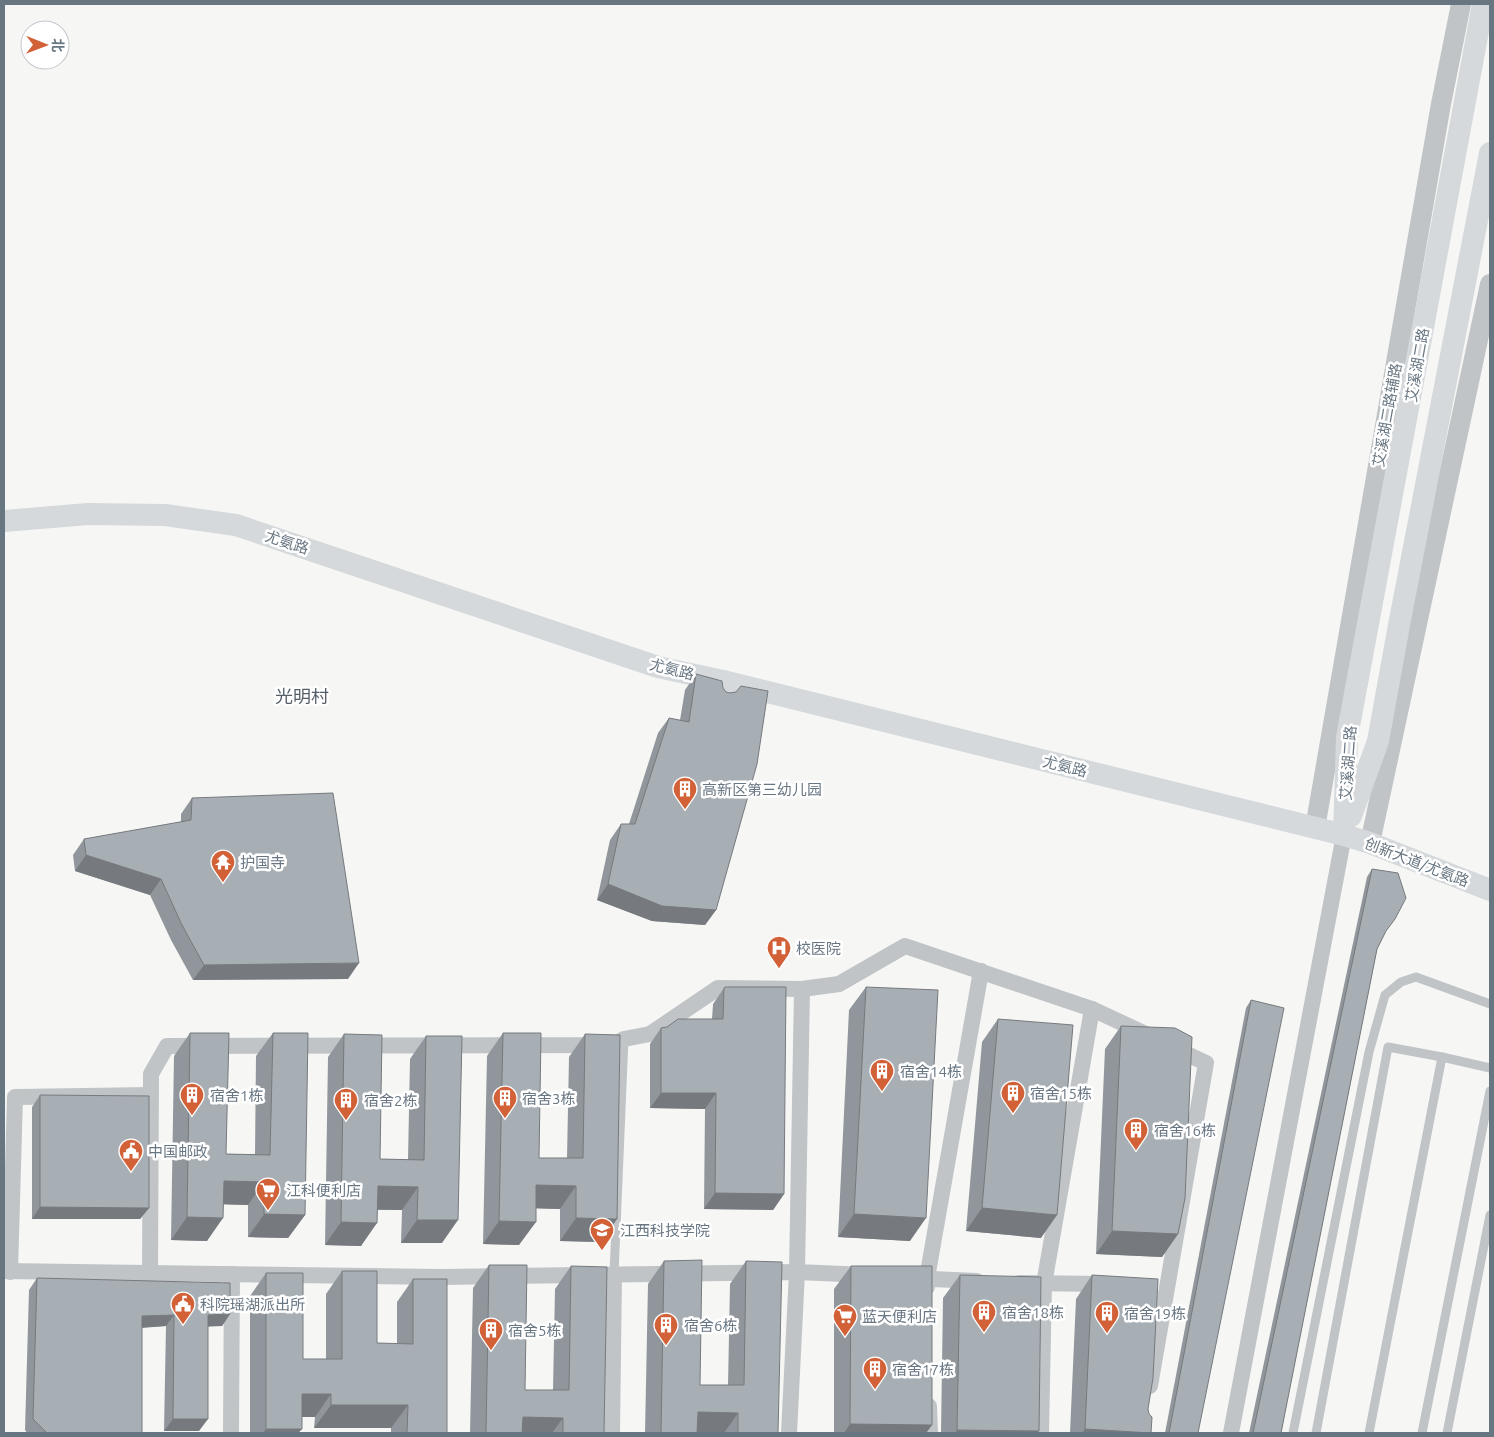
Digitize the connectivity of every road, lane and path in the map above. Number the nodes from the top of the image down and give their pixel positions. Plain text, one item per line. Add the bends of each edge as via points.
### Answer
1 (1462, 4) edge
2 (1483, 4) edge
3 (1490, 153) edge
4 (1490, 284) edge
5 (4, 521) edge
6 (1314, 828) junction
7 (1344, 836) junction
8 (1370, 843) junction
9 (1490, 890) edge
10 (982, 971) junction
11 (802, 990) junction
12 (1490, 1004) edge
13 (1092, 1009) junction
14 (624, 1039) junction
15 (1442, 1058) junction
16 (1490, 1068) edge
17 (1490, 1091) edge
18 (151, 1095) junction
19 (1490, 1214) edge
20 (7, 1271) edge
21 (797, 1272) junction
22 (150, 1273) junction
23 (232, 1274) junction
24 (614, 1274) junction
25 (442, 1277) junction
26 (927, 1278) junction
27 (1044, 1284) junction
28 (1120, 1285) edge
29 (1149, 1285) edge
30 (1168, 1285) junction
31 (442, 1296) edge
32 (928, 1298) edge
33 (929, 1386) edge
34 (1147, 1406) edge
35 (231, 1433) edge
36 (612, 1433) edge
37 (789, 1433) edge
38 (930, 1433) edge
39 (1041, 1433) edge
40 (1230, 1433) edge
41 (1293, 1433) edge
42 (1316, 1433) edge
43 (1369, 1433) edge
44 (1422, 1433) edge
45 (1448, 1433) edge

1 - 6 street, 艾溪湖二路辅路 via 1439,114
2 - 7 main road, 艾溪湖二路 via 1348,737
3 - 7 main road, 艾溪湖二路 via 1378,741
4 - 8 street
5 - 6 main road, 尤氨路 via 88,514 165,515 236,525 722,690
6 - 7 main road, 尤氨路
7 - 8 main road, 创新大道/尤氨路
7 - 40 street
8 - 9 main road, 创新大道/尤氨路
10 - 11 street via 905,946 839,984
10 - 13 street
10 - 26 street
11 - 14 street via 718,988 650,1034
11 - 21 street
12 - 41 lane via 1416,977 1401,982 1385,994 1369,1052
13 - 27 street
13 - 30 street via 1206,1063
14 - 18 street via 613,1045 167,1046 151,1074
14 - 24 lane
15 - 16 lane
15 - 42 lane via 1388,1047
15 - 43 lane
17 - 44 lane
18 - 20 street via 15,1097
18 - 22 street
19 - 45 lane
20 - 22 street
21 - 24 street
21 - 26 street
21 - 37 street
22 - 23 street
23 - 25 street
23 - 35 street
24 - 25 street
24 - 36 street
25 - 31 street
26 - 27 street
26 - 32 street
27 - 28 street
27 - 39 street
29 - 30 street
30 - 34 street
33 - 38 street

